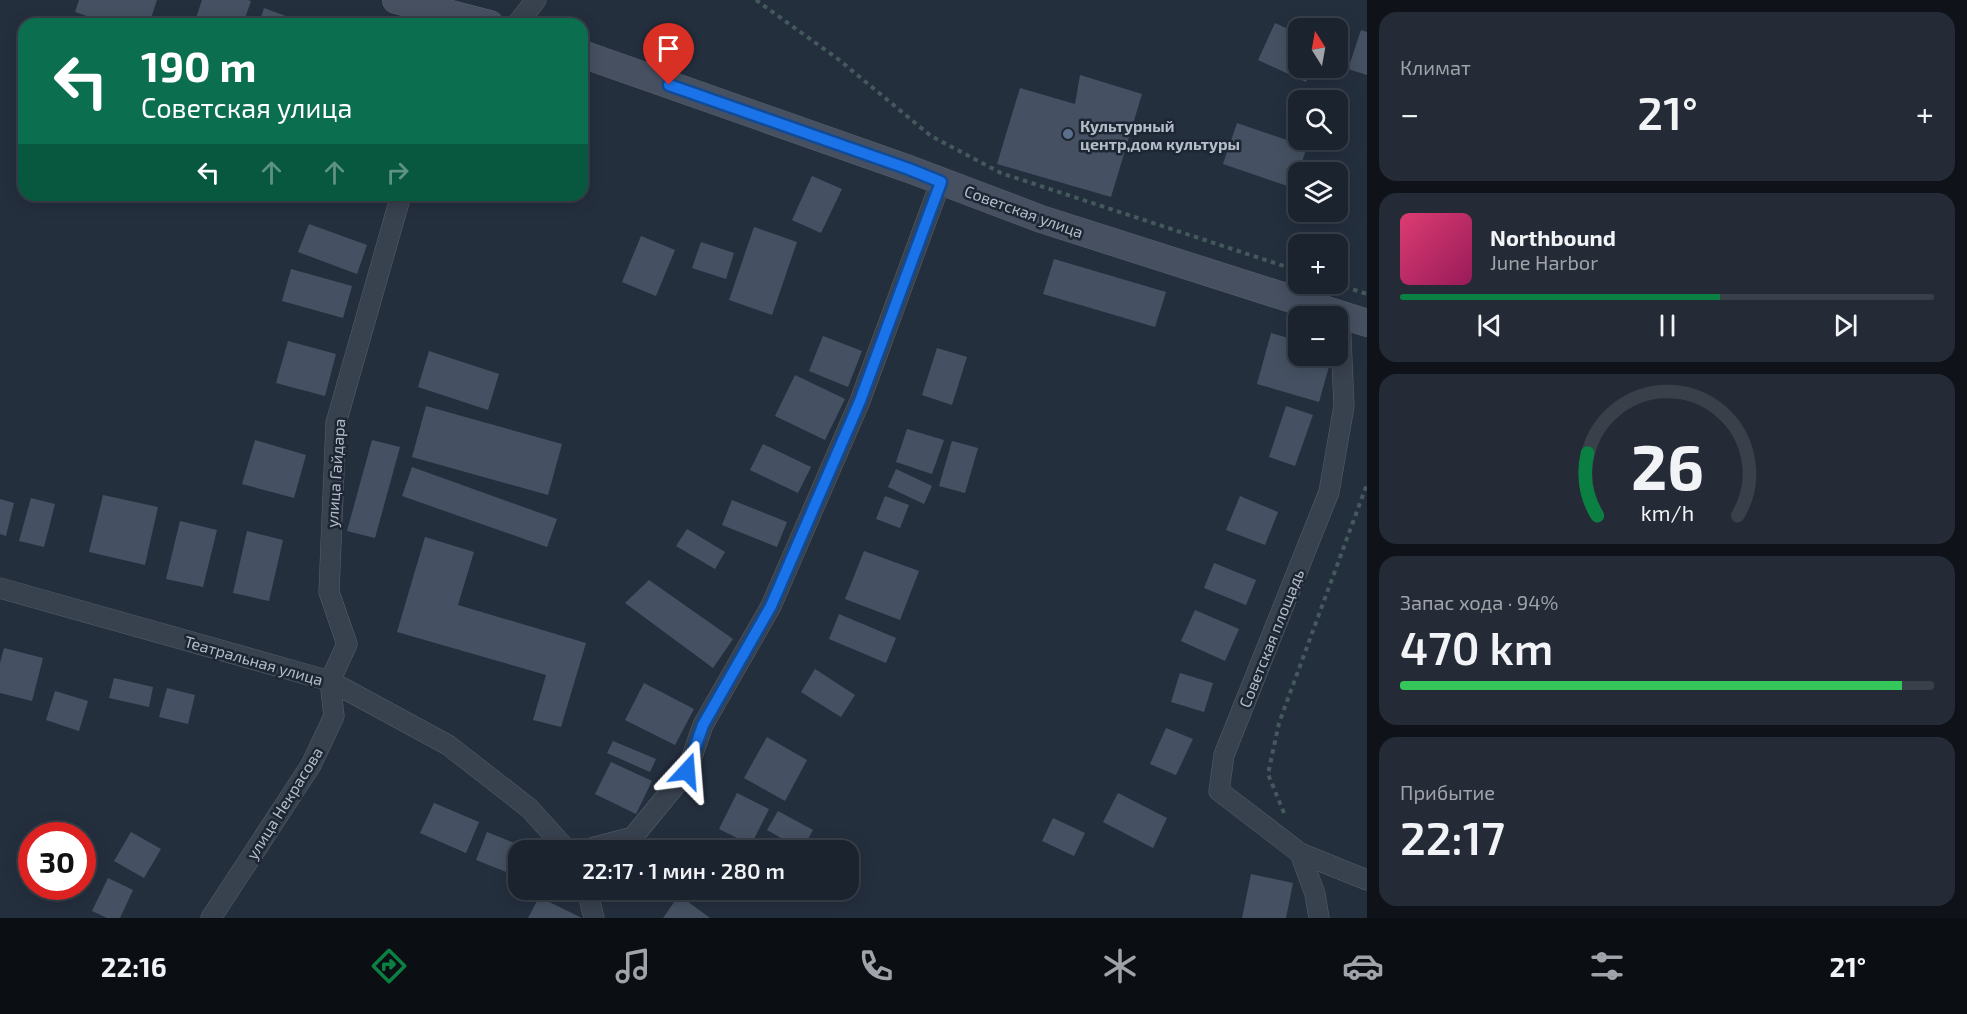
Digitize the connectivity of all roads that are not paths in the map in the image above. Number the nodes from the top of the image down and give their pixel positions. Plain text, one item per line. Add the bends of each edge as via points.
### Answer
1 (396, 0) edge
2 (536, 0) edge
3 (466, 18) edge
4 (522, 18) edge
5 (588, 56) edge
6 (941, 182) junction
7 (399, 201) edge
8 (1312, 306) edge
9 (1348, 317) edge
10 (1367, 323) edge
11 (1342, 366) edge
12 (0, 588) edge
13 (330, 681) junction
14 (558, 840) edge
15 (622, 840) edge
16 (1300, 853) junction
17 (1367, 880) edge
18 (590, 900) edge
19 (211, 918) edge
20 (594, 918) edge
21 (1319, 918) edge

1 - 3 main road
2 - 4 street
5 - 6 main road, Советская улица
6 - 8 main road, Советская улица via 1041,219
6 - 15 street via 860,401 771,606 703,725 687,771 633,837
7 - 13 street, улица Гайдара via 336,423 329,592 347,644
9 - 10 main road, Советская улица
11 - 16 street, Советская площадь via 1344,406 1329,492 1224,755 1219,791
12 - 13 street, Театральная улица
13 - 14 street, Театральная улица via 448,745 529,808
13 - 19 street, улица Некрасова via 334,716 311,765
16 - 17 street, Советская площадь
16 - 21 street
18 - 20 street

